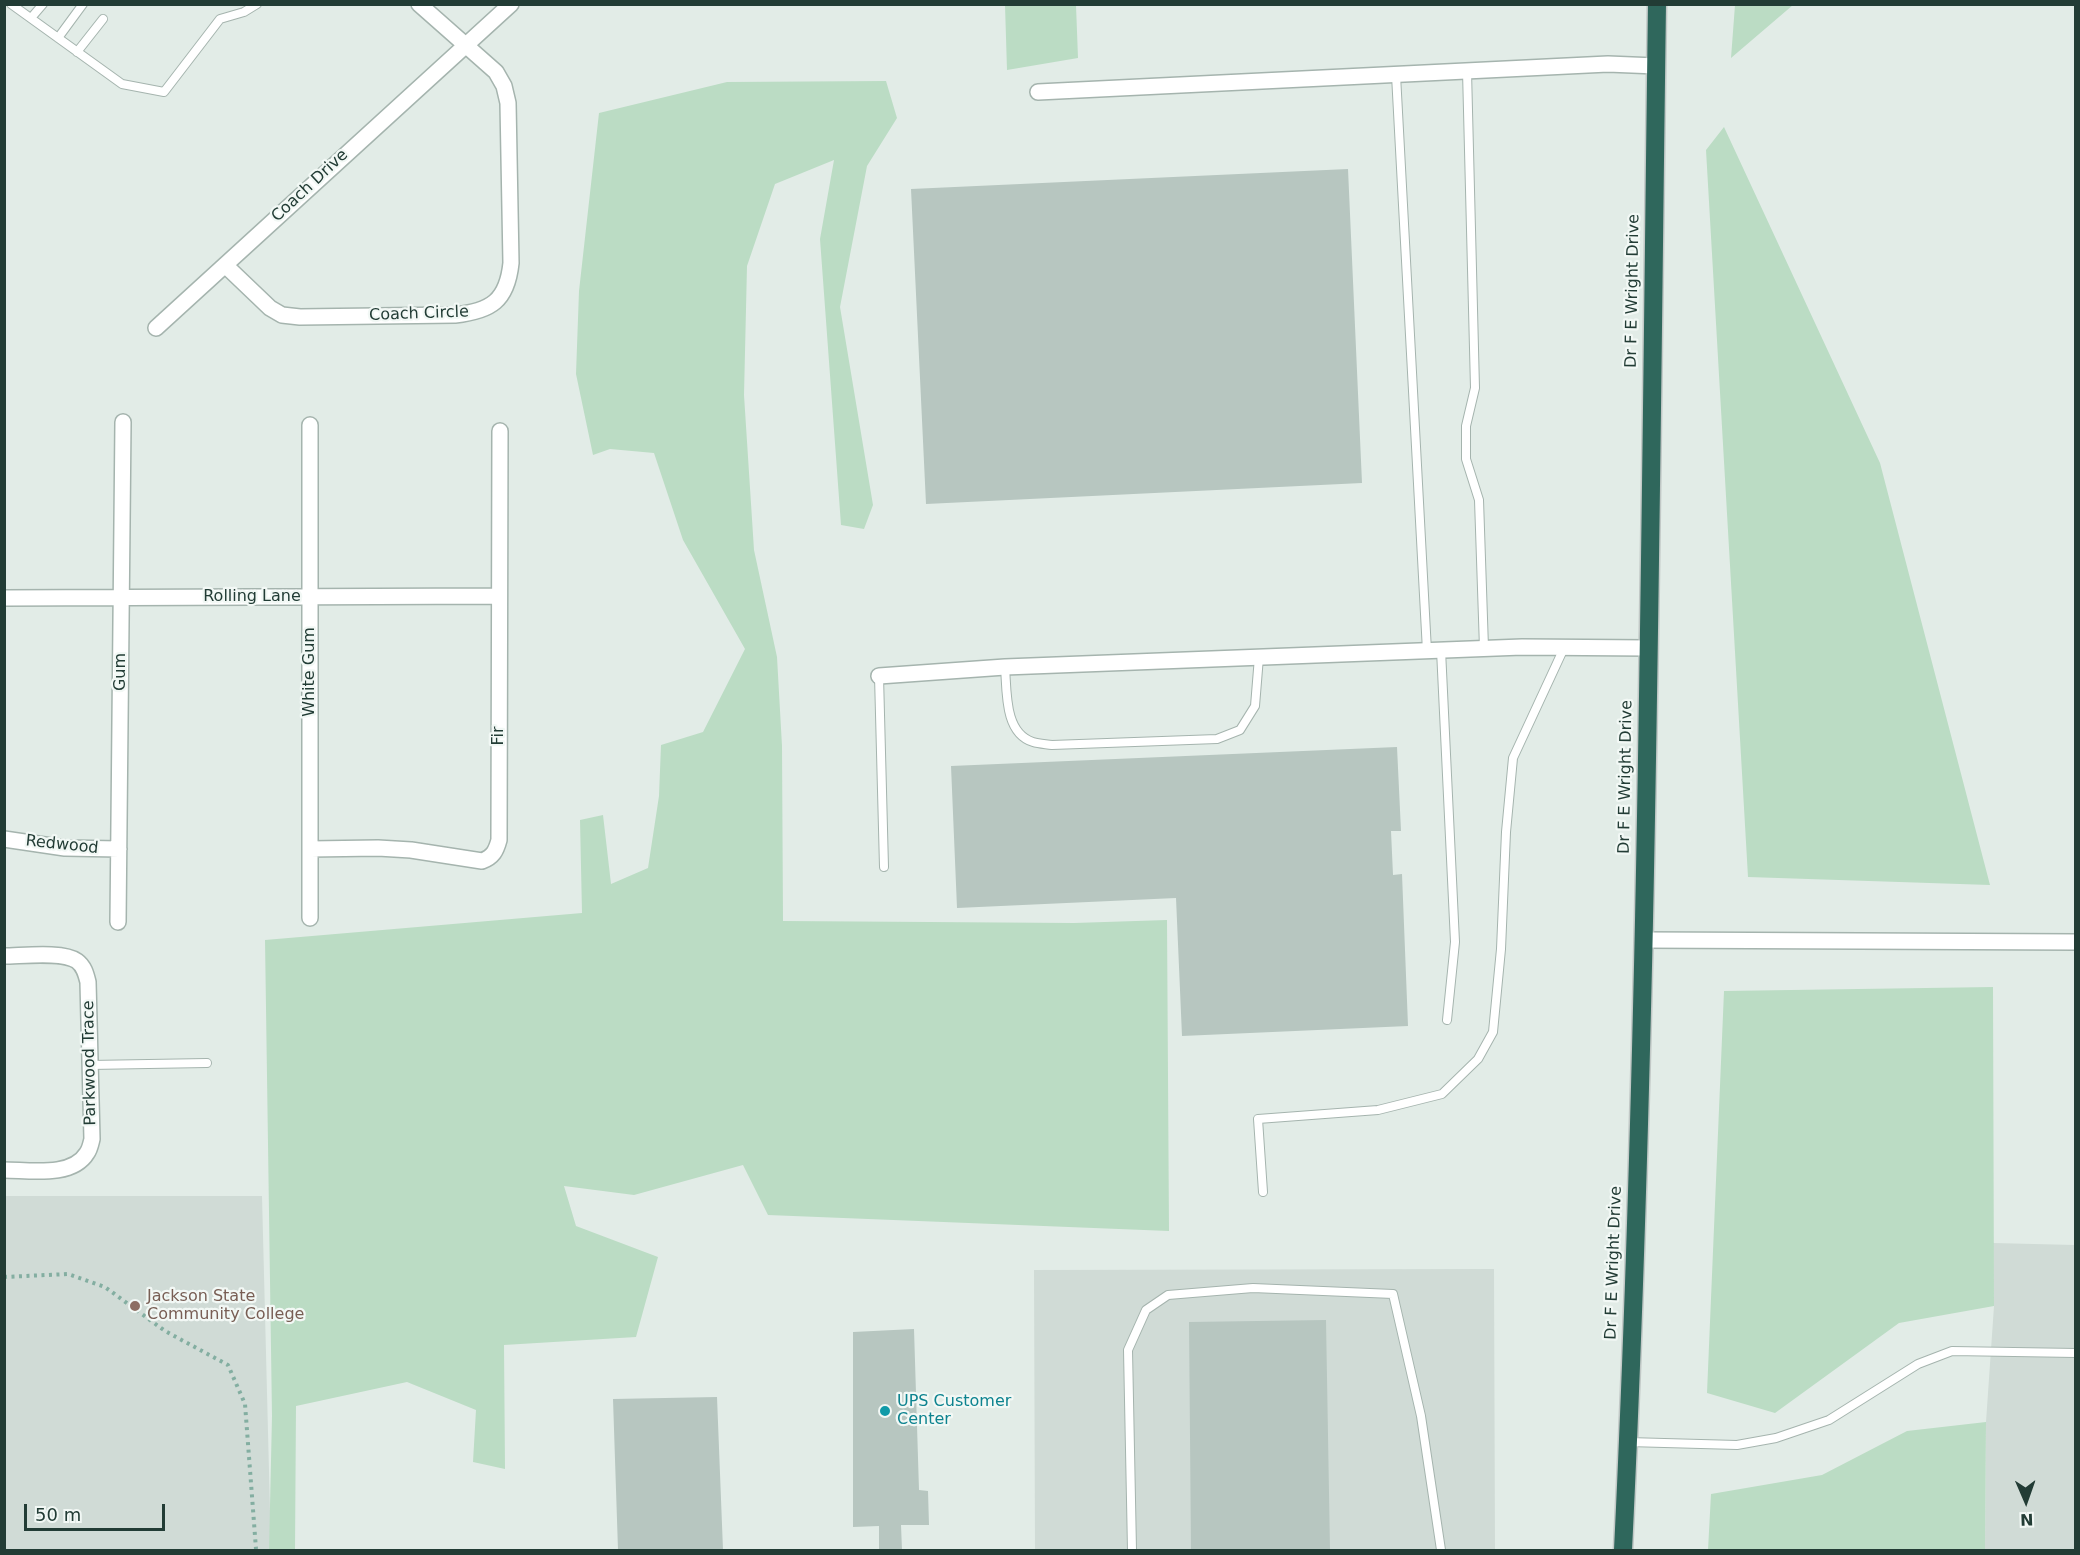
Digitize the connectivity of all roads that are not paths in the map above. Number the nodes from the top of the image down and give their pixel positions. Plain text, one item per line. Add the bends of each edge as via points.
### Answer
1 (11, 4) edge
2 (43, 4) edge
3 (83, 4) edge
4 (257, 4) edge
5 (419, 4) edge
6 (511, 4) edge
7 (1657, 4) edge
8 (31, 18) junction
9 (103, 19) dead end
10 (58, 38) junction
11 (465, 44) junction
12 (76, 52) junction
13 (1656, 66) junction
14 (1467, 71) junction
15 (1396, 75) junction
16 (1038, 92) dead end
17 (225, 265) junction
18 (156, 328) dead end
19 (123, 422) dead end
20 (310, 425) dead end
21 (500, 431) dead end
22 (499, 596) junction
23 (310, 597) junction
24 (4, 598) edge
25 (121, 598) junction
26 (1484, 648) junction
27 (1564, 648) junction
28 (1648, 648) junction
29 (1434, 650) junction
30 (1259, 657) junction
31 (1005, 667) junction
32 (879, 676) joint
33 (4, 839) edge
34 (119, 849) junction
35 (310, 849) junction
36 (884, 867) dead end
37 (310, 918) dead end
38 (118, 922) dead end
39 (1643, 940) junction
40 (2076, 942) edge
41 (4, 956) edge
42 (1447, 1020) dead end
43 (207, 1063) dead end
44 (90, 1065) junction
45 (4, 1170) edge
46 (1263, 1192) dead end
47 (2076, 1353) edge
48 (1628, 1442) junction
49 (1132, 1551) edge
50 (1441, 1551) edge
51 (1623, 1551) edge

1 - 8 lane
2 - 8 lane
3 - 10 lane
4 - 12 lane via 220,19 164,92 122,84
5 - 11 street
6 - 11 street, Coach Drive
7 - 13 highway, Dr F E Wright Drive
8 - 10 lane
9 - 12 lane
10 - 12 lane
11 - 17 street, Coach Drive
11 - 17 street, Coach Circle via 496,72 508,103 511,263 509,281 490,306 476,313 455,315 282,315
13 - 14 street via 1608,64
13 - 28 highway, Dr F E Wright Drive
14 - 15 street
14 - 26 lane via 1475,388 1466,426 1466,459 1479,500
15 - 16 street
15 - 29 lane
17 - 18 street, Coach Drive
19 - 25 street, Gum
20 - 23 street, White Gum
21 - 22 street, Fir
22 - 23 street, Rolling Lane
22 - 35 street, Fir via 496,851 482,861 411,850
23 - 25 street, Rolling Lane
23 - 35 street, White Gum
24 - 25 street, Rolling Lane
25 - 34 street, Gum
26 - 27 street
26 - 29 street
27 - 28 street
27 - 46 lane via 1513,758 1493,1032 1478,1059 1442,1094 1378,1110 1258,1119
28 - 39 highway, Dr F E Wright Drive
29 - 30 street
29 - 42 lane via 1455,942
30 - 31 street
30 - 31 lane via 1255,706 1240,730 1217,738 1052,745 1031,742 1018,732 1009,714
31 - 32 street
32 - 36 lane
33 - 34 street, Redwood via 65,848
34 - 38 street, Gum
35 - 37 street, White Gum
39 - 40 street
39 - 48 highway, Dr F E Wright Drive
41 - 44 street, Parkwood Trace via 61,956 76,960 83,968 88,982
43 - 44 lane
44 - 45 street, Parkwood Trace via 92,1139 87,1153 69,1167
47 - 48 lane via 1952,1352 1918,1364 1829,1420 1776,1438 1737,1445
48 - 51 highway, Dr F E Wright Drive
49 - 50 lane via 1128,1350 1146,1310 1168,1295 1253,1288 1393,1294 1421,1416

